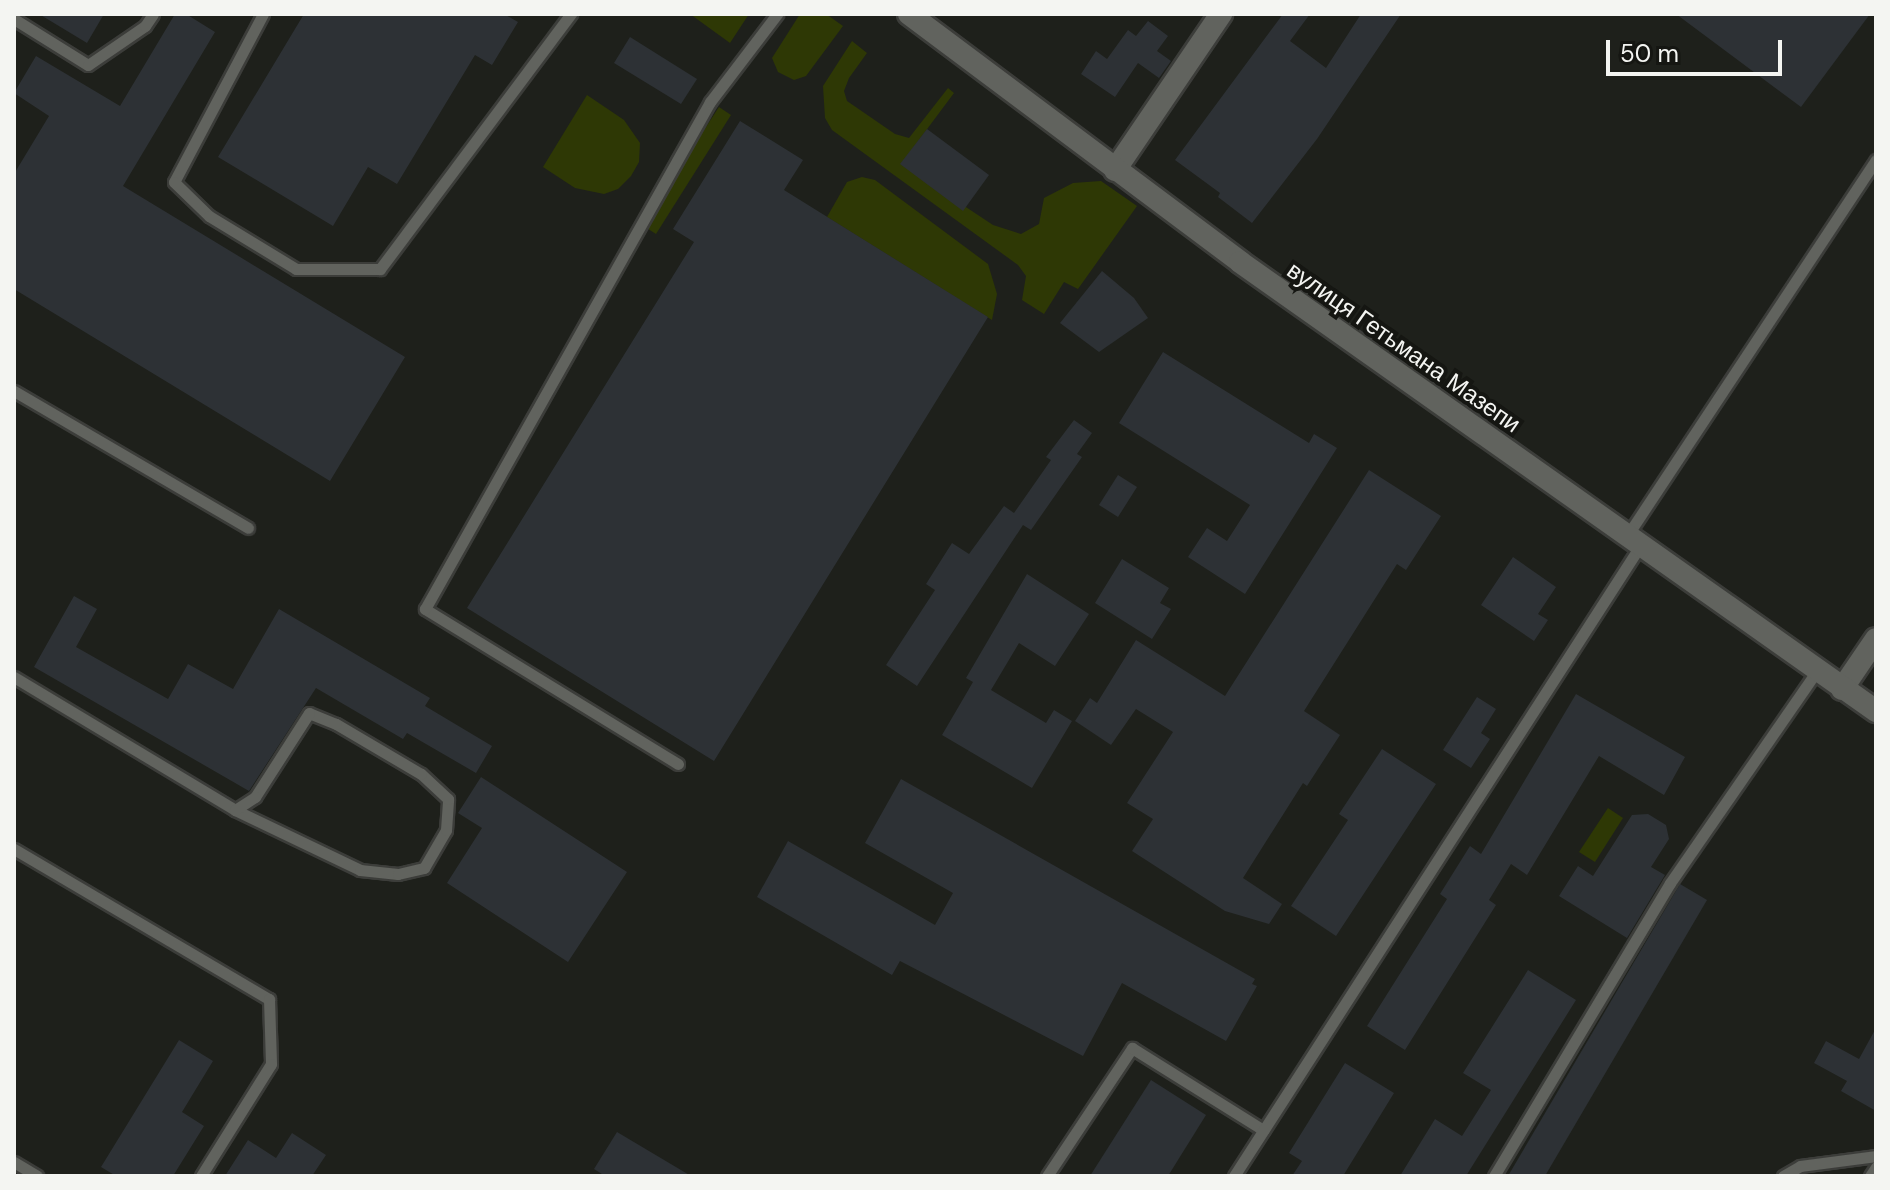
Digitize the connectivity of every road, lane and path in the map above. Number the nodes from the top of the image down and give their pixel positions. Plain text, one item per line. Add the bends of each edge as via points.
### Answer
1 (153, 14) edge
2 (263, 14) edge
3 (571, 14) edge
4 (777, 14) edge
5 (909, 14) edge
6 (1221, 14) edge
7 (14, 19) edge
8 (1876, 160) edge
9 (1115, 170) junction
10 (14, 391) edge
11 (248, 528) dead end
12 (1634, 542) junction
13 (1876, 639) edge
14 (1817, 671) junction
15 (14, 677) edge
16 (1842, 689) junction
17 (1876, 711) edge
18 (678, 764) dead end
19 (235, 810) junction
20 (14, 849) edge
21 (1263, 1130) junction
22 (1876, 1156) edge
23 (14, 1162) edge
24 (1876, 1167) edge
25 (37, 1176) edge
26 (201, 1176) edge
27 (1047, 1176) edge
28 (1234, 1176) edge
29 (1494, 1176) edge
30 (1783, 1176) edge
31 (1870, 1176) edge

1 - 7 lane via 145,26 88,65
2 - 3 lane via 174,182 209,216 296,269 380,269
4 - 18 lane via 710,102 425,609
5 - 9 street, вулиця Гетьмана Мазепи
6 - 9 street
8 - 12 lane
9 - 12 street, вулиця Гетьмана Мазепи
10 - 11 lane
12 - 14 street, вулиця Гетьмана Мазепи
12 - 21 lane
13 - 16 street
14 - 16 street, вулиця Гетьмана Мазепи
14 - 29 lane via 1670,883
15 - 19 lane
16 - 17 street, вулиця Гетьмана Мазепи
19 - 19 lane via 360,870 398,874 424,868 446,830 448,799 421,774 309,713 255,797
20 - 26 lane via 269,999 271,1064
21 - 27 lane via 1132,1048
21 - 28 lane
22 - 30 lane via 1800,1166
23 - 25 lane
24 - 31 lane

